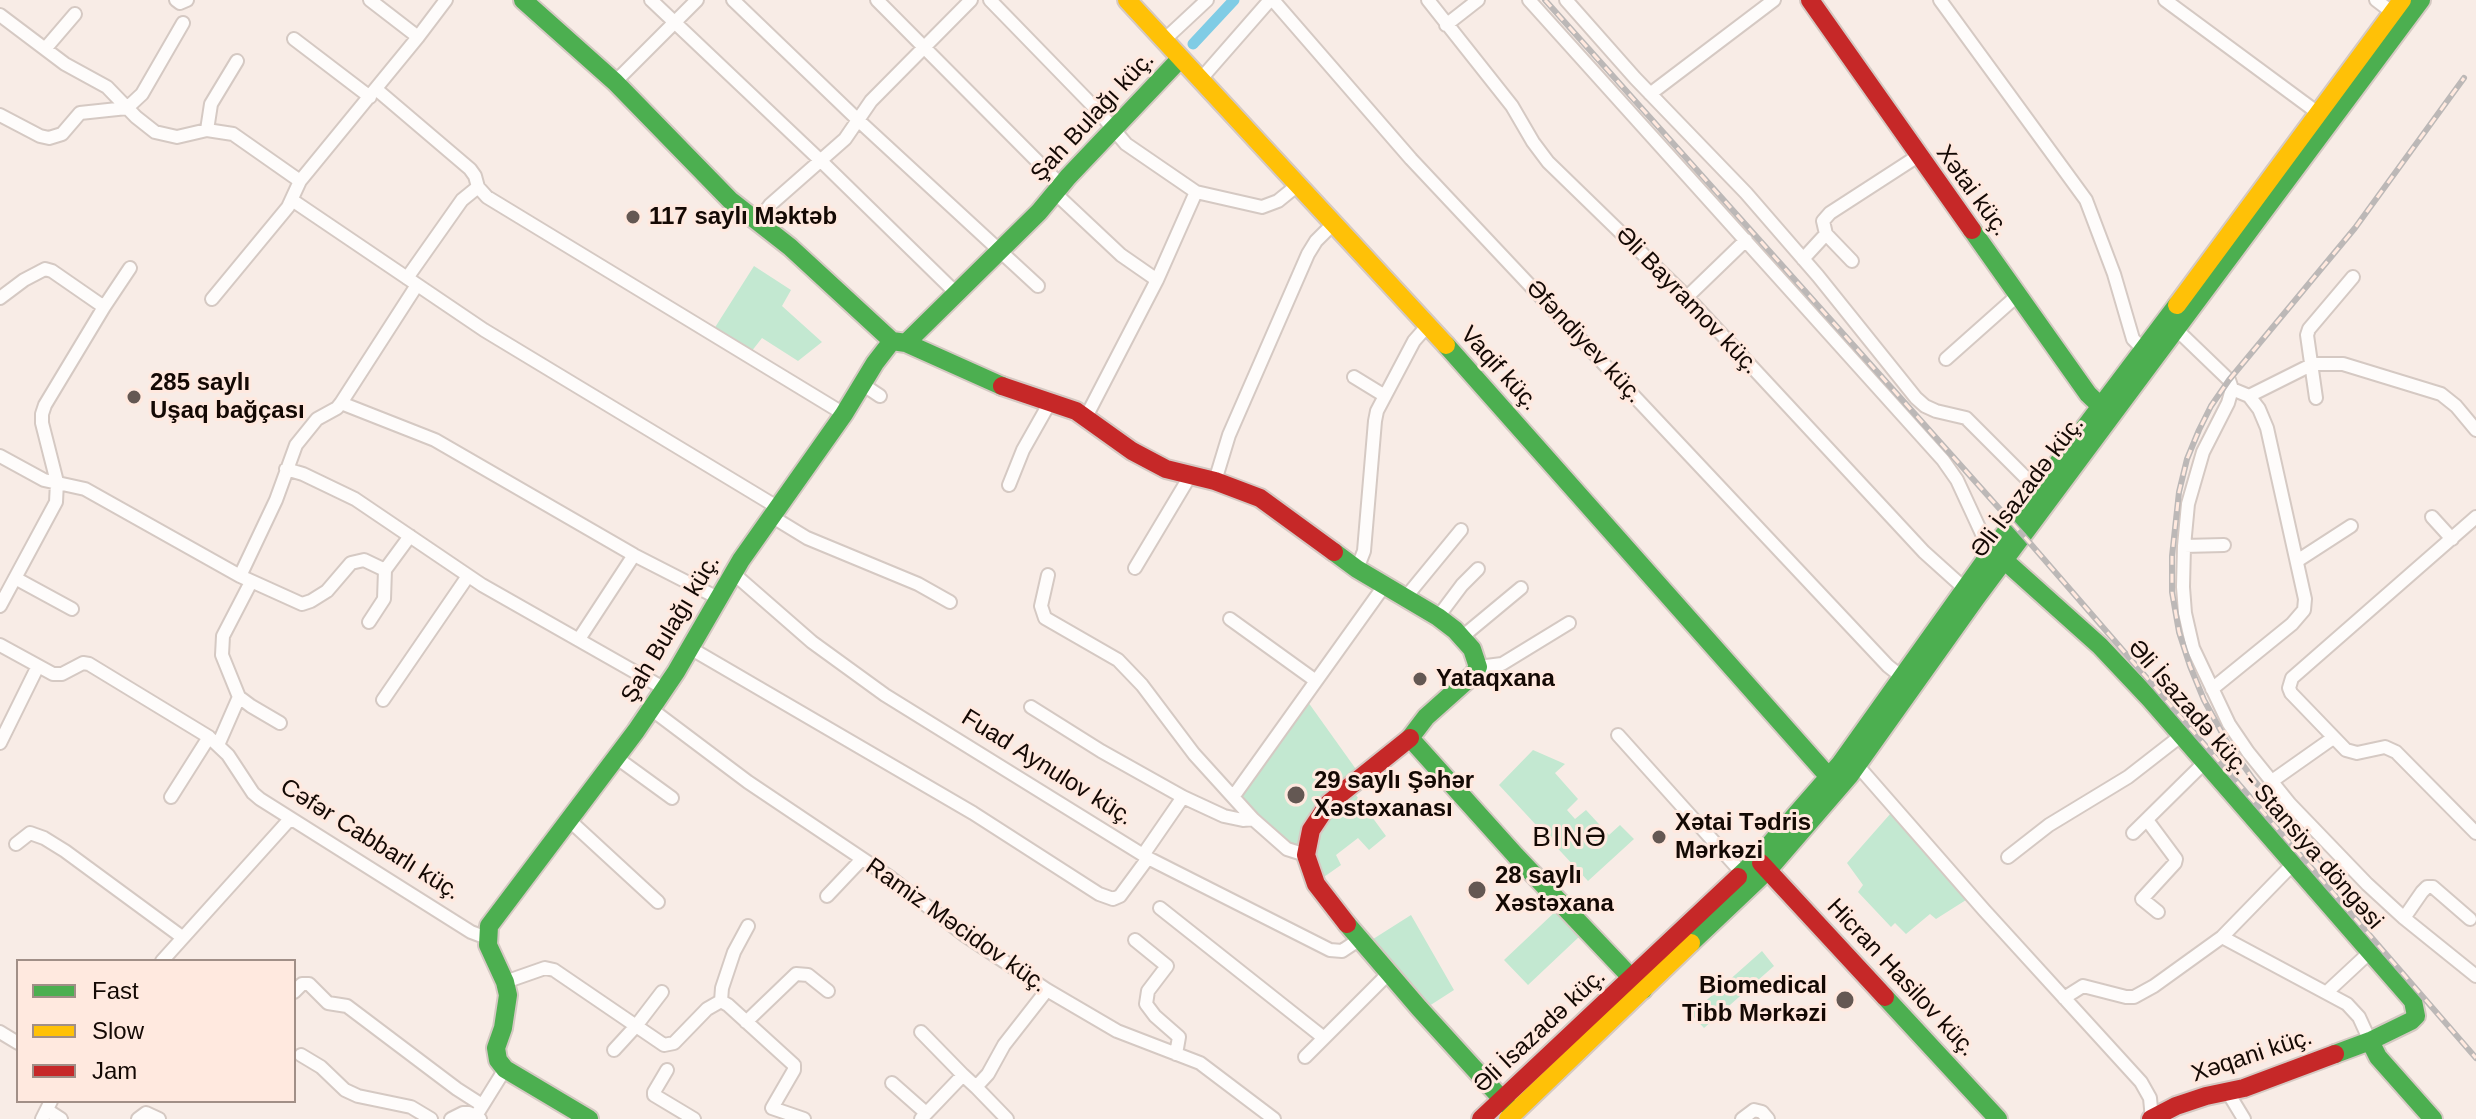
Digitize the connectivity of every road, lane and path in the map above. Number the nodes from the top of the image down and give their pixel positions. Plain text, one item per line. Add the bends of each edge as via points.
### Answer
1 (176, 0) edge
2 (187, 0) edge
3 (370, 0) edge
4 (446, 0) edge
5 (523, 0) edge
6 (651, 0) edge
7 (697, 0) edge
8 (733, 0) edge
9 (877, 0) edge
10 (971, 0) edge
11 (990, 0) edge
12 (1127, 0) edge
13 (1207, 0) edge
14 (1271, 0) edge
15 (1428, 0) edge
16 (1478, 0) edge
17 (1529, 0) edge
18 (1566, 0) edge
19 (1774, 0) edge
20 (1810, 0) edge
21 (1940, 0) edge
22 (2165, 0) edge
23 (2376, 0) edge
24 (2421, 0) edge
25 (2397, 6) edge
26 (75, 14) dead end
27 (0, 15) edge
28 (183, 23) dead end
29 (675, 23) junction
30 (1446, 25) junction
31 (418, 37) junction
32 (294, 39) dead end
33 (1163, 41) junction
34 (925, 46) junction
35 (45, 49) junction
36 (1180, 59) junction
37 (237, 61) dead end
38 (1200, 80) junction
39 (615, 82) junction
40 (373, 93) junction
41 (1650, 94) junction
42 (127, 108) junction
43 (2318, 113) junction
44 (1, 118) edge
45 (858, 120) junction
46 (1113, 129) junction
47 (207, 130) junction
48 (1918, 156) junction
49 (821, 161) junction
50 (300, 181) junction
51 (1299, 184) junction
52 (478, 187) junction
53 (1058, 189) junction
54 (1196, 192) junction
55 (292, 200) junction
56 (758, 221) junction
57 (1334, 223) junction
58 (1826, 234) junction
59 (1746, 240) junction
60 (998, 251) junction
61 (1803, 259) junction
62 (1852, 261) dead end
63 (130, 268) dead end
64 (2353, 277) dead end
65 (1157, 280) junction
66 (412, 281) junction
67 (1038, 286) dead end
68 (956, 293) junction
69 (2018, 295) junction
70 (1687, 297) junction
71 (0, 298) edge
72 (212, 299) dead end
73 (104, 307) junction
74 (1428, 325) junction
75 (2176, 329) junction
76 (899, 342) junction
77 (2143, 349) junction
78 (1946, 359) dead end
79 (2313, 364) junction
80 (1354, 377) dead end
81 (862, 384) junction
82 (2232, 389) junction
83 (880, 396) dead end
84 (1385, 396) junction
85 (2249, 396) junction
86 (2316, 398) dead end
87 (341, 403) junction
88 (1049, 404) junction
89 (2105, 411) junction
90 (844, 414) junction
91 (1086, 417) junction
92 (2476, 430) edge
93 (1, 459) edge
94 (286, 469) junction
95 (1190, 476) junction
96 (1215, 481) junction
97 (57, 482) junction
98 (1009, 485) dead end
99 (2038, 490) junction
100 (774, 512) junction
101 (2432, 517) dead end
102 (2476, 517) edge
103 (2351, 526) dead end
104 (1461, 530) dead end
105 (410, 536) junction
106 (2452, 539) junction
107 (2224, 545) dead end
108 (2184, 546) junction
109 (1999, 554) junction
110 (634, 555) junction
111 (2297, 561) junction
112 (1135, 568) dead end
113 (1357, 569) junction
114 (1478, 569) dead end
115 (385, 570) junction
116 (733, 573) junction
117 (1048, 575) dead end
118 (468, 576) junction
119 (15, 578) junction
120 (246, 579) junction
121 (1384, 586) junction
122 (1521, 588) dead end
123 (1964, 588) junction
124 (1406, 597) junction
125 (718, 598) junction
126 (950, 602) dead end
127 (0, 606) edge
128 (72, 609) dead end
129 (1438, 617) junction
130 (1230, 619) dead end
131 (369, 622) dead end
132 (1569, 623) dead end
133 (1462, 637) junction
134 (579, 639) junction
135 (0, 645) edge
136 (690, 648) junction
137 (38, 666) junction
138 (1478, 667) junction
139 (1902, 677) junction
140 (1316, 681) junction
141 (665, 689) junction
142 (2212, 689) junction
143 (239, 697) junction
144 (383, 700) dead end
145 (1031, 707) dead end
146 (651, 709) junction
147 (280, 723) dead end
148 (1618, 735) dead end
149 (2182, 735) junction
150 (1410, 738) junction
151 (2333, 738) junction
152 (213, 741) junction
153 (0, 743) edge
154 (617, 758) junction
155 (2205, 762) junction
156 (1858, 766) junction
157 (1829, 777) junction
158 (2272, 781) junction
159 (171, 797) dead end
160 (1183, 797) junction
161 (1233, 797) junction
162 (672, 798) dead end
163 (290, 819) junction
164 (1253, 819) junction
165 (569, 820) junction
166 (2147, 820) junction
167 (2133, 833) dead end
168 (2476, 833) edge
169 (16, 844) dead end
170 (1306, 855) junction
171 (1146, 856) junction
172 (2008, 857) dead end
173 (862, 859) junction
174 (2294, 863) junction
175 (1762, 865) junction
176 (1742, 873) junction
177 (827, 896) dead end
178 (658, 902) dead end
179 (1160, 908) dead end
180 (2158, 912) dead end
181 (2404, 918) junction
182 (2470, 919) dead end
183 (748, 926) dead end
184 (182, 937) junction
185 (2222, 937) junction
186 (487, 938) junction
187 (1360, 939) junction
188 (1135, 940) dead end
189 (2370, 952) junction
190 (170, 958) edge
191 (1389, 973) junction
192 (2476, 976) edge
193 (1642, 980) junction
194 (505, 982) junction
195 (296, 990) edge
196 (1047, 990) junction
197 (828, 991) dead end
198 (662, 992) dead end
199 (2327, 992) junction
200 (2064, 998) junction
201 (721, 1001) junction
202 (746, 1022) junction
203 (636, 1026) junction
204 (921, 1032) dead end
205 (1324, 1038) junction
206 (2370, 1041) junction
207 (614, 1050) dead end
208 (1176, 1054) junction
209 (301, 1055) dead end
210 (1305, 1057) dead end
211 (505, 1069) junction
212 (667, 1070) dead end
213 (963, 1075) junction
214 (892, 1083) dead end
215 (976, 1087) junction
216 (2227, 1091) junction
217 (47, 1110) edge
218 (1508, 1110) edge
219 (769, 1114) edge
220 (478, 1115) edge
221 (924, 1116) edge
222 (2161, 1117) edge
223 (1995, 1118) edge
224 (61, 1119) edge
225 (138, 1119) edge
226 (159, 1119) edge
227 (431, 1119) edge
228 (451, 1119) edge
229 (589, 1119) edge
230 (694, 1119) edge
231 (804, 1119) edge
232 (1007, 1119) edge
233 (1274, 1119) edge
234 (1481, 1119) edge
235 (1742, 1119) edge
236 (1768, 1119) edge
237 (2244, 1119) edge
238 (2433, 1119) edge

1 - 2 street
3 - 31 street
4 - 31 street
5 - 39 street
6 - 29 street
7 - 29 street
8 - 45 street
9 - 34 street
10 - 34 street
11 - 46 street
12 - 33 street, Vaqif küç.
13 - 33 street
14 - 38 street
14 - 139 street, Əfəndiyev küç. via 1411,159
15 - 30 street, Əli Bayramov küç.
16 - 30 street
17 - 59 street
18 - 41 street
19 - 41 street
20 - 48 street, Xətai küç.
21 - 77 street via 2086,200 2133,339
22 - 43 street
23 - 25 street
24 - 75 street, Əli İsazadə küç.
25 - 43 street, Əli İsazadə küç.
26 - 35 street
27 - 35 street
28 - 42 street via 142,94
29 - 39 street
29 - 49 street
30 - 70 street, Əli Bayramov küç. via 1512,106 1548,162
31 - 40 street
32 - 40 street
33 - 36 street, Vaqif küç.
34 - 45 street
34 - 53 street
35 - 42 street via 107,87
36 - 38 street, Vaqif küç.
36 - 46 street, Şah Bulağı küç.
37 - 47 street via 211,104
38 - 51 street, Vaqif küç.
39 - 56 street via 709,180
40 - 50 street
40 - 52 street via 470,169
41 - 61 street
42 - 44 street via 80,113 62,134 49,138
42 - 47 street via 155,132 177,137
43 - 77 street, Əli İsazadə küç.
45 - 49 street
45 - 60 street
46 - 53 street, Şah Bulağı küç.
46 - 54 street via 1126,144
47 - 50 street via 233,134
48 - 58 street via 1830,213 1823,221
48 - 69 street, Xətai küç.
49 - 56 street
49 - 68 street
50 - 55 street
51 - 54 street via 1262,207
51 - 57 street, Vaqif küç.
52 - 66 street via 462,200
52 - 90 street
53 - 60 street, Şah Bulağı küç.
53 - 65 street via 1121,255
54 - 65 street
55 - 66 street
55 - 72 street
56 - 76 street
57 - 74 street, Vaqif küç.
57 - 96 street via 1308,254 1229,435
58 - 61 street
58 - 62 street
59 - 70 street
59 - 109 street via 1943,460 1982,534
60 - 67 street
60 - 68 street, Şah Bulağı küç.
61 - 99 street via 1916,398 1936,411 1966,418
63 - 73 street
64 - 79 street via 2309,329
65 - 91 street
66 - 87 street
66 - 100 street
68 - 76 street, Şah Bulağı küç.
69 - 78 street
69 - 89 street, Xətai küç.
70 - 123 street, Əli Bayramov küç. via 1924,552
71 - 73 street via 45,269
73 - 97 street via 42,414
74 - 84 street
74 - 157 street, Vaqif küç.
75 - 82 street
75 - 89 street, Əli İsazadə küç.
76 - 81 street, Şah Bulağı küç. via 880,355
76 - 88 street
77 - 89 street, Əli İsazadə küç.
79 - 85 street
79 - 86 street
79 - 92 street via 2343,364 2441,394
80 - 84 street
81 - 83 street
81 - 90 street, Şah Bulağı küç.
82 - 85 street
82 - 108 street via 2193,479
84 - 113 street via 1375,421 1364,551
85 - 111 street via 2264,419
87 - 94 street via 303,434
87 - 110 street via 449,447
88 - 91 street
88 - 98 street
89 - 99 street, Əli İsazadə küç.
89 - 109 street, Əli İsazadə küç.
90 - 100 street, Şah Bulağı küç.
91 - 95 street via 1132,451
93 - 97 street
94 - 105 street via 336,489
94 - 120 street
95 - 96 street
95 - 112 street
96 - 113 street via 1260,498
97 - 119 street via 56,502
97 - 120 street via 108,500
99 - 109 street, Əli İsazadə küç.
100 - 116 street, Şah Bulağı küç.
100 - 126 street via 807,538
101 - 106 street
102 - 106 street
103 - 111 street
104 - 124 street
105 - 115 street
105 - 118 street
106 - 151 street via 2289,683 2291,693
107 - 108 street
108 - 142 street via 2185,613 2193,648
109 - 123 street, Əli İsazadə küç.
109 - 149 street, Əli İsazadə küç. - Stansiya döngəsi via 2100,646
109 - 156 street, Əli İsazadə küç.
110 - 125 street
110 - 134 street
111 - 142 street via 2304,610
113 - 121 street
114 - 129 street
115 - 120 street via 364,560 351,563 327,591 302,604
115 - 131 street via 384,599
116 - 125 street, Şah Bulağı küç.
116 - 171 street, Fuad Aynulov küç. via 812,642 885,695
117 - 161 street via 1041,606 1045,618 1118,660
118 - 134 street
118 - 144 street
119 - 127 street
119 - 128 street
120 - 143 street via 221,645
121 - 124 street
121 - 140 street
122 - 133 street
123 - 139 street, Əli İsazadə küç.
124 - 129 street
125 - 136 street, Şah Bulağı küç.
129 - 133 street
130 - 140 street
132 - 138 street via 1502,664
133 - 138 street
134 - 141 street
135 - 137 street, Cəfər Cabbarlı küç.
136 - 141 street, Şah Bulağı küç.
136 - 171 street via 973,813 1105,897 1120,896
137 - 152 street, Cəfər Cabbarlı küç. via 58,675 89,664
137 - 153 street
138 - 150 street
139 - 157 street, Əli İsazadə küç.
140 - 161 street
141 - 146 street, Şah Bulağı küç.
142 - 158 street via 2229,724
143 - 147 street
143 - 152 street
145 - 160 street
146 - 154 street, Şah Bulağı küç.
146 - 173 street, Ramiz Məcidov küç.
148 - 176 street
149 - 155 street, Əli İsazadə küç. - Stansiya döngəsi
149 - 172 street
150 - 170 street via 1329,803 1311,830
150 - 193 street via 1516,856
151 - 158 street
151 - 168 street via 2351,753 2391,748
152 - 159 street
152 - 163 street, Cəfər Cabbarlı küç. via 253,793
154 - 162 street
154 - 165 street, Şah Bulağı küç.
155 - 166 street
155 - 174 street, Əli İsazadə küç. - Stansiya döngəsi
156 - 175 street, Əli İsazadə küç.
156 - 200 street
157 - 175 street, Əli İsazadə küç.
158 - 181 street via 2344,862
160 - 164 street via 1224,816
160 - 171 street
161 - 164 street
163 - 184 street
163 - 186 street, Cəfər Cabbarlı küç.
164 - 170 street via 1287,849
165 - 178 street
165 - 186 street, Şah Bulağı küç. via 495,917
166 - 167 street
166 - 180 street via 2176,859 2142,899
169 - 184 street via 30,833 44,838
170 - 187 street via 1321,891
171 - 187 street, Fuad Aynulov küç. via 1330,950 1342,951
173 - 177 street
173 - 196 street, Ramiz Məcidov küç.
174 - 185 street
174 - 189 street, Əli İsazadə küç. - Stansiya döngəsi
175 - 176 street, Əli İsazadə küç.
175 - 193 street, Əli İsazadə küç.
175 - 223 street, Hicran Hasilov küç.
176 - 193 street, Əli İsazadə küç.
179 - 205 street
181 - 182 street via 2422,892 2433,887
181 - 192 street
183 - 201 street via 734,952
184 - 190 street
185 - 199 street
185 - 200 street via 2134,997 2083,986
186 - 194 street
187 - 191 street
188 - 208 street via 1167,966 1148,991 1146,1004 1179,1037
189 - 199 street
189 - 206 street, Əli İsazadə küç. - Stansiya döngəsi via 2417,1012 2411,1021
191 - 205 street
191 - 218 street
193 - 218 street, Əli İsazadə küç.
194 - 203 street via 545,968 554,970
194 - 211 street via 507,1007 496,1054
195 - 220 street via 309,984 328,1003 347,1006 457,1089
196 - 208 street, Ramiz Məcidov küç. via 1117,1031
196 - 215 street
197 - 202 street via 808,975 796,974
198 - 203 street
199 - 206 street via 2353,1010
200 - 222 street via 2141,1082
201 - 202 street
201 - 203 street via 669,1045
202 - 219 street via 794,1065
203 - 207 street
204 - 213 street
205 - 210 street
206 - 216 street, Xəqani küç.
206 - 238 street
208 - 233 street, Ramiz Məcidov küç. via 1210,1069
209 - 227 street via 345,1090 411,1107
211 - 220 street
211 - 229 street
212 - 230 street via 654,1095
213 - 215 street
213 - 221 street
214 - 221 street
215 - 232 street
216 - 222 street, Xəqani küç.
216 - 237 street
217 - 224 street
218 - 234 street, Əli İsazadə küç.
219 - 231 street
220 - 228 street via 463,1113
225 - 226 street via 146,1113
235 - 236 street via 1754,1110

